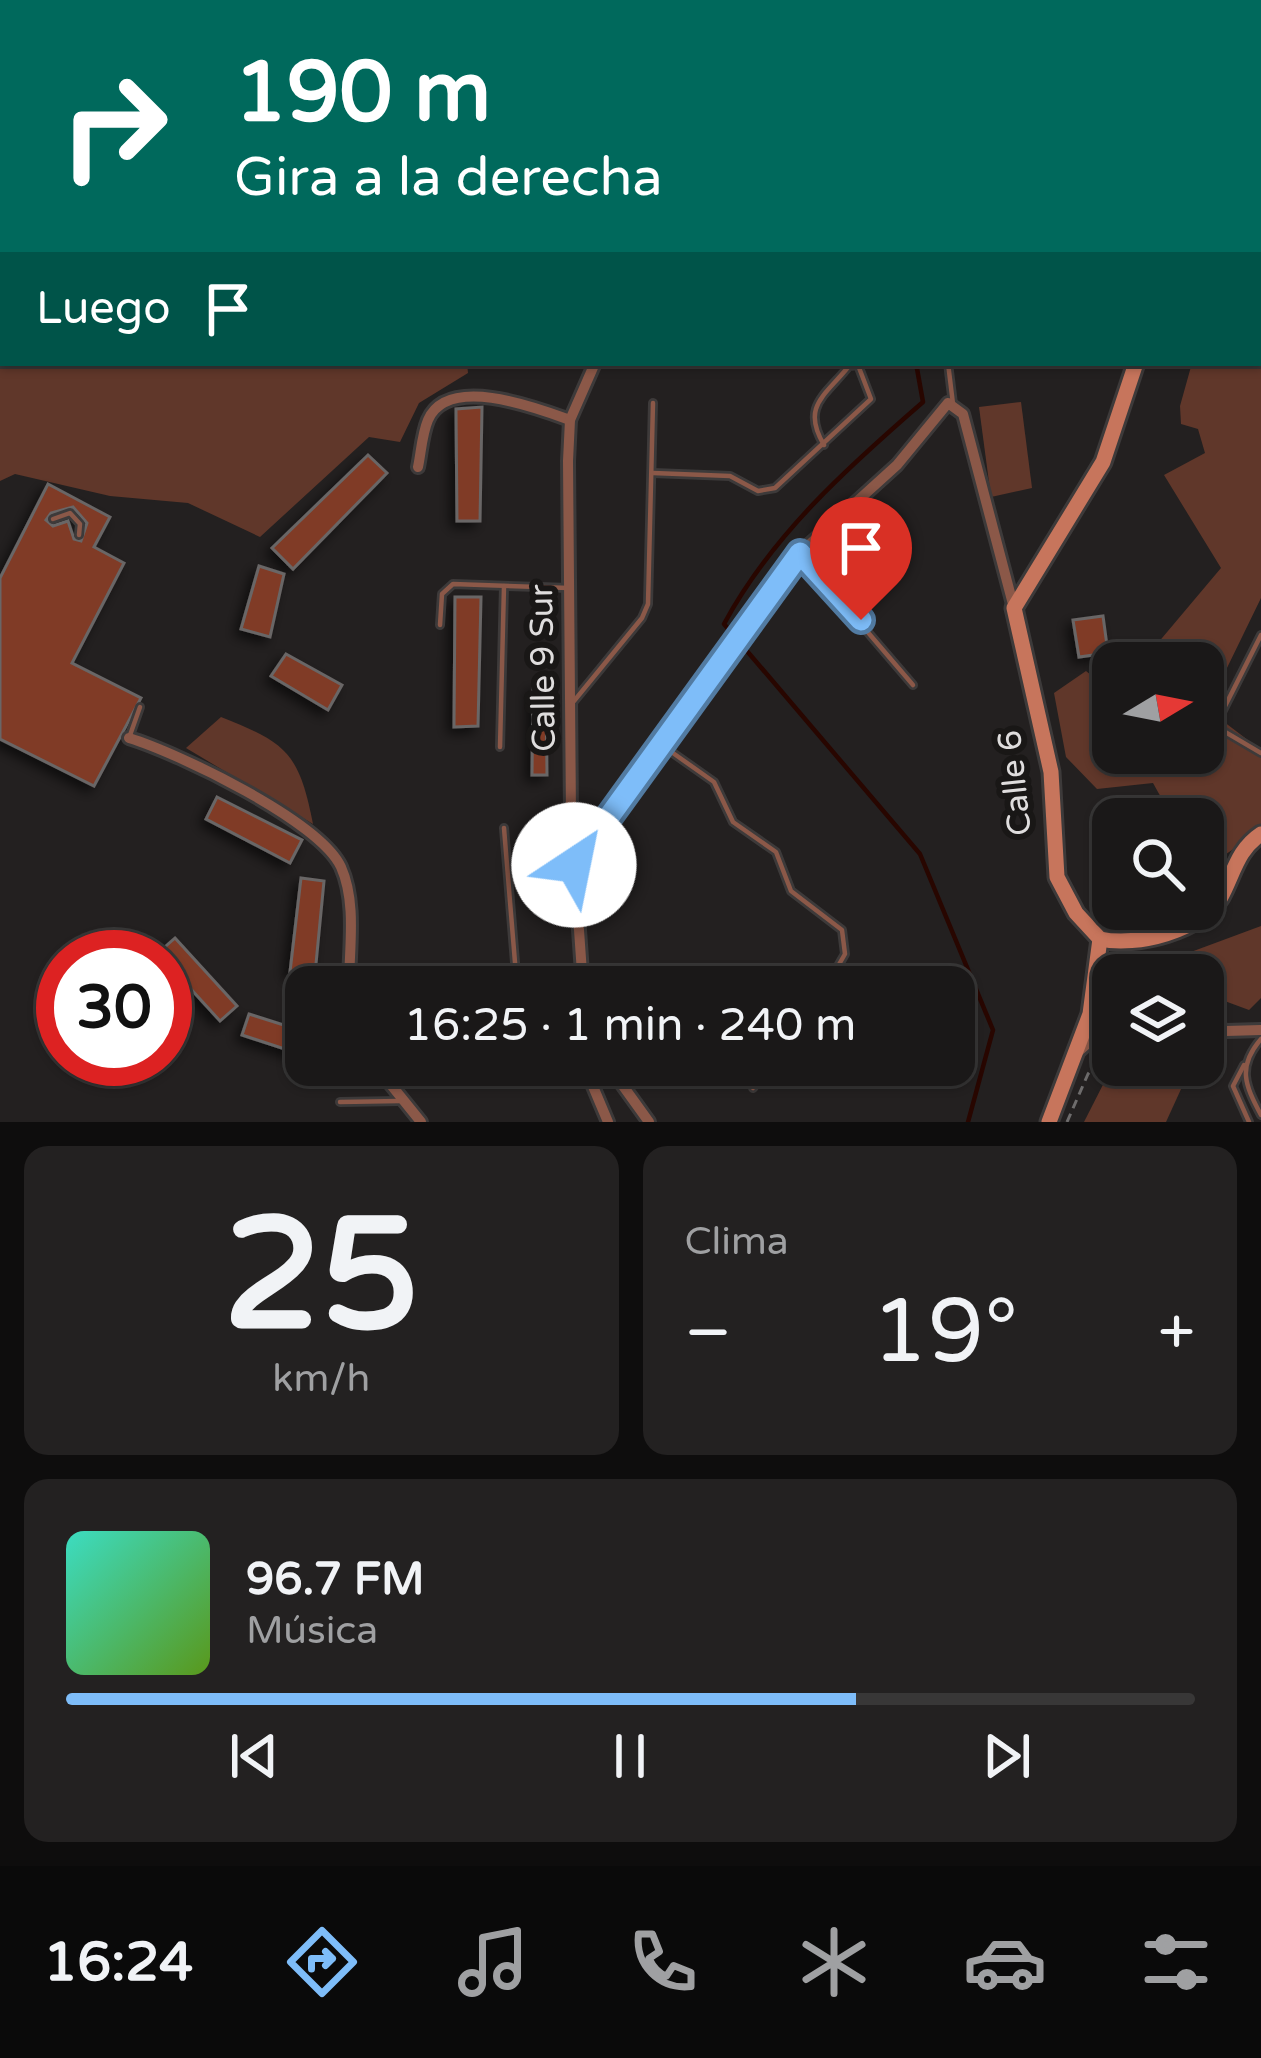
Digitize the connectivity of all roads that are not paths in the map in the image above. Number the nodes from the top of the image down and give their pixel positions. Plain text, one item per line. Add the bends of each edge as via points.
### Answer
1 (594, 366) edge
2 (849, 366) edge
3 (858, 366) edge
4 (948, 366) edge
5 (1135, 366) edge
6 (653, 403) dead end
7 (956, 405) junction
8 (570, 420) junction
9 (824, 445) junction
10 (418, 467) dead end
11 (653, 473) junction
12 (53, 519) dead end
13 (79, 535) dead end
14 (800, 553) junction
15 (504, 586) junction
16 (569, 589) junction
17 (1014, 608) junction
18 (440, 625) dead end
19 (1261, 635) edge
20 (913, 685) dead end
21 (572, 704) junction
22 (140, 707) dead end
23 (129, 737) joint
24 (660, 744) junction
25 (500, 747) dead end
26 (1261, 753) edge
27 (571, 816) junction
28 (603, 822) junction
29 (504, 828) dead end
30 (1261, 834) edge
31 (574, 865) junction
32 (1100, 939) junction
33 (349, 966) edge
34 (515, 966) edge
35 (581, 966) edge
36 (838, 966) edge
37 (1224, 1030) edge
38 (1261, 1030) edge
39 (1092, 1040) edge
40 (1261, 1040) edge
41 (1078, 1052) junction
42 (1244, 1065) junction
43 (390, 1086) edge
44 (593, 1086) edge
45 (623, 1086) edge
46 (400, 1101) junction
47 (340, 1102) dead end
48 (1261, 1115) edge
49 (421, 1122) edge
50 (608, 1122) edge
51 (649, 1122) edge
52 (1049, 1122) edge
53 (1249, 1122) edge

1 - 8 street, Calle 9 Sur
2 - 9 lane via 814,410
3 - 9 lane via 871,399
4 - 7 lane
5 - 17 street via 1103,462
6 - 11 lane
7 - 14 street via 944,405 908,454
7 - 17 street, Calle 6
8 - 10 street via 502,398 451,400 429,417
8 - 16 street, Calle 9 Sur
9 - 11 lane via 765,491 730,476
11 - 21 lane via 643,618
12 - 13 lane via 70,514
14 - 20 lane
14 - 24 street
15 - 16 lane
15 - 18 lane via 446,588
15 - 25 lane
16 - 21 street, Calle 9 Sur
17 - 32 street, Calle 6 via 1051,772 1053,864 1076,914
19 - 26 lane via 1215,726
21 - 27 street, Calle 9 Sur
22 - 23 lane
23 - 33 street via 210,771 320,840 340,867 350,908
24 - 28 street
24 - 36 lane via 714,782 734,822 776,852 791,891 842,930
27 - 28 street
27 - 31 street, Calle 9 Sur
28 - 31 street
29 - 34 lane
30 - 32 street via 1201,918 1138,940
31 - 35 street, Calle 9 Sur
32 - 41 street
37 - 38 street
39 - 41 street
40 - 42 lane
41 - 52 street
42 - 48 lane
42 - 53 lane via 1233,1086
43 - 46 street
44 - 50 street
45 - 51 street
46 - 47 lane
46 - 49 street

